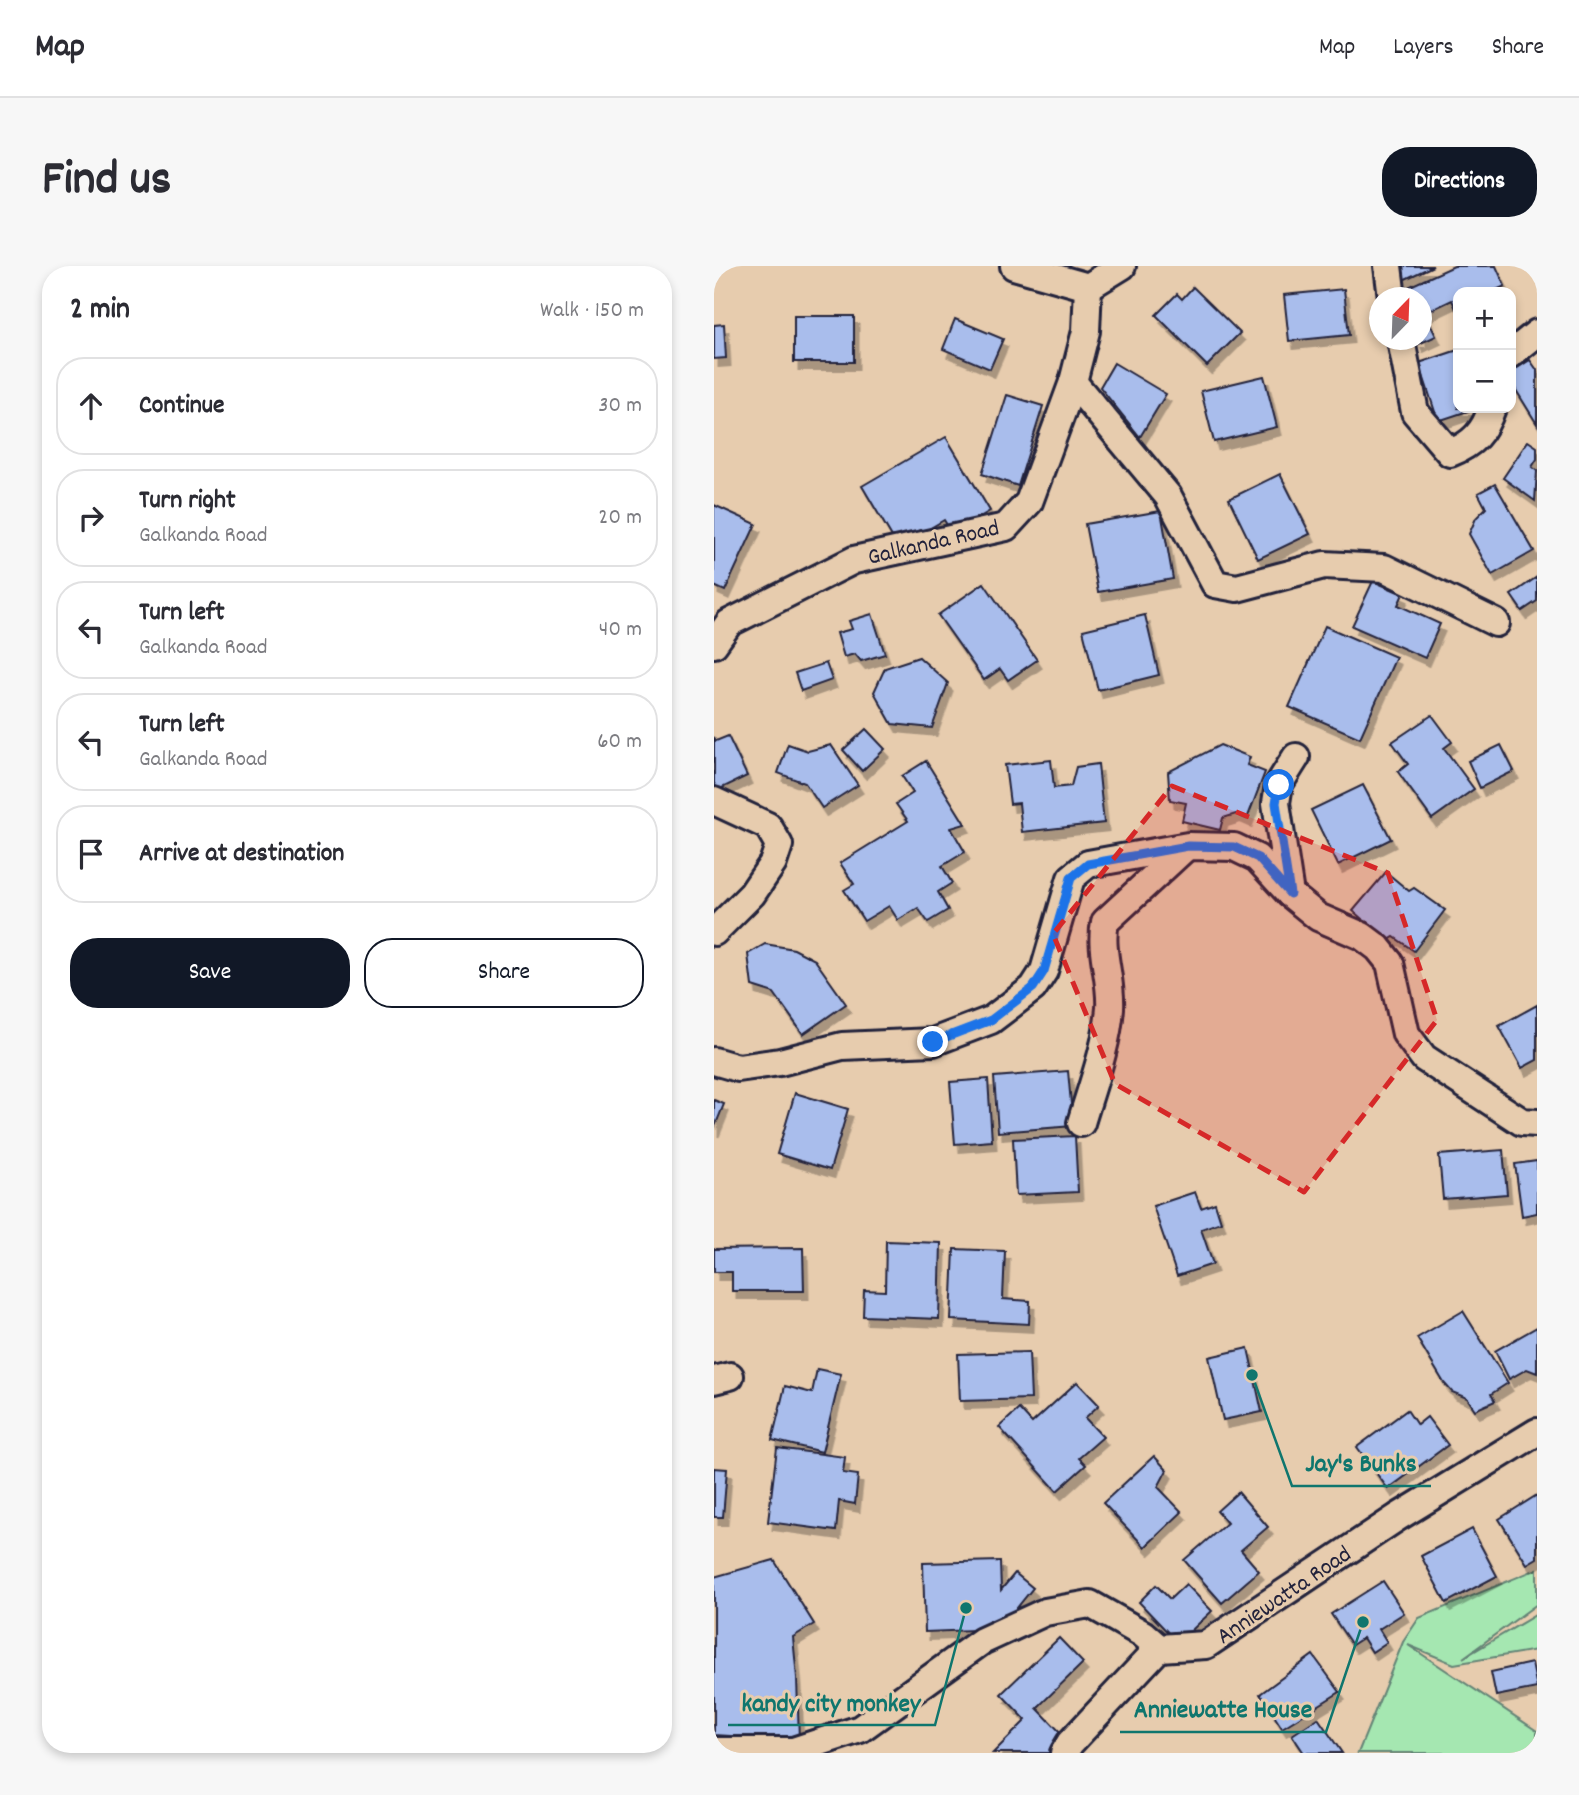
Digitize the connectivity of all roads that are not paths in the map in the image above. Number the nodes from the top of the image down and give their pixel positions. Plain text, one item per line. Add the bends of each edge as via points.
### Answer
1 (1014, 266) edge
2 (1122, 266) edge
3 (1388, 266) edge
4 (1088, 287) junction
5 (1391, 287) edge
6 (1537, 333) edge
7 (1403, 350) edge
8 (1516, 350) edge
9 (1073, 383) junction
10 (1490, 413) edge
11 (1496, 623) dead end
12 (714, 644) edge
13 (1296, 757) dead end
14 (714, 801) edge
15 (1188, 846) junction
16 (1290, 894) junction
17 (714, 932) edge
18 (714, 1061) edge
19 (1081, 1123) dead end
20 (1537, 1123) edge
21 (1537, 1432) edge
22 (1159, 1648) junction
23 (714, 1751) edge
24 (1063, 1753) edge

1 - 4 street
2 - 4 street
3 - 5 street
4 - 9 street, Galkanda Road via 1086,331
6 - 8 street
7 - 10 street via 1415,412 1450,453 1469,446
9 - 11 street via 1168,496 1214,584 1237,588 1324,565 1384,568
9 - 12 street, Galkanda Road via 1029,502 1006,527 854,560 729,623
13 - 16 street via 1279,785 1276,803
14 - 17 street via 768,826 779,845 752,894
15 - 16 street via 1234,847 1258,858
15 - 18 street via 1088,864 1071,878 1044,971 1033,988 991,1020 933,1042 842,1046 738,1068
15 - 19 street via 1105,922 1102,934 1110,1006 1104,1045
16 - 20 street via 1318,917 1378,948 1390,963 1406,1034 1424,1058 1522,1122
21 - 22 street, Anniewatta Road via 1398,1517 1206,1645
22 - 23 street via 1090,1604 1045,1612 982,1641 860,1729 793,1751
22 - 24 street

